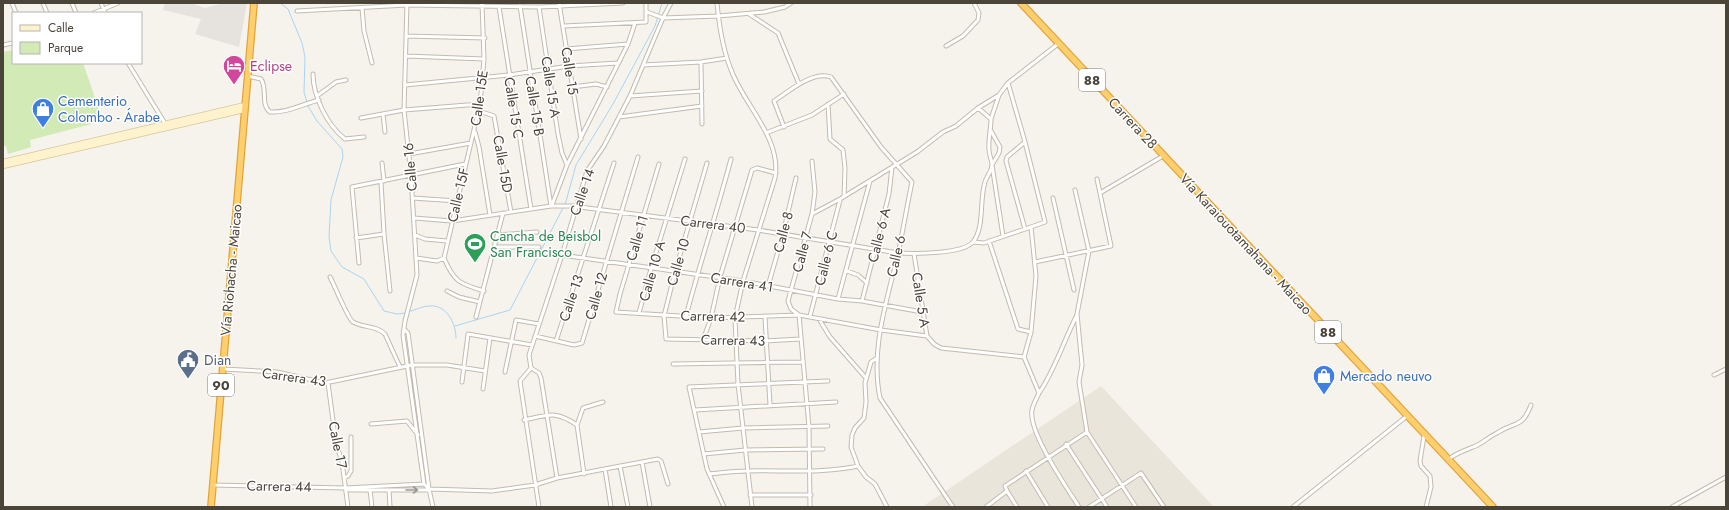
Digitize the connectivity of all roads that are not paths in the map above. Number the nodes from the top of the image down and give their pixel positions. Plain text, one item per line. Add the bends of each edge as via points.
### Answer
1 (101, 3) edge
2 (118, 3) edge
3 (254, 3) edge
4 (623, 3) edge
5 (646, 3) edge
6 (671, 3) edge
7 (717, 3) edge
8 (791, 3) edge
9 (974, 3) edge
10 (1021, 3) edge
11 (407, 4) edge
12 (559, 4) edge
13 (483, 5) edge
14 (520, 6) junction
15 (499, 7) junction
16 (539, 7) junction
17 (362, 8) junction
18 (104, 11) edge
19 (297, 11) dead end
20 (647, 12) junction
21 (749, 14) junction
22 (718, 16) junction
23 (661, 18) junction
24 (635, 23) junction
25 (564, 26) junction
26 (406, 36) junction
27 (485, 38) junction
28 (628, 44) junction
29 (1058, 44) junction
30 (946, 46) dead end
31 (566, 49) junction
32 (406, 56) junction
33 (727, 58) junction
34 (484, 59) junction
35 (701, 62) junction
36 (372, 63) dead end
37 (618, 63) junction
38 (129, 64) edge
39 (643, 65) junction
40 (569, 66) junction
41 (548, 68) junction
42 (529, 71) junction
43 (313, 74) dead end
44 (509, 75) junction
45 (248, 76) junction
46 (483, 78) junction
47 (346, 80) dead end
48 (1008, 83) junction
49 (799, 84) junction
50 (405, 85) junction
51 (607, 86) junction
52 (572, 87) junction
53 (702, 92) junction
54 (844, 94) junction
55 (998, 95) junction
56 (630, 96) junction
57 (318, 98) junction
58 (480, 104) junction
59 (828, 104) junction
60 (702, 106) junction
61 (245, 108) junction
62 (978, 108) junction
63 (404, 110) junction
64 (479, 111) junction
65 (383, 114) junction
66 (619, 117) junction
67 (361, 118) dead end
68 (991, 119) junction
69 (702, 124) dead end
70 (166, 125) junction
71 (784, 127) junction
72 (990, 131) junction
73 (385, 132) dead end
74 (475, 132) junction
75 (766, 133) junction
76 (364, 137) dead end
77 (581, 139) junction
78 (1026, 142) junction
79 (471, 143) junction
80 (409, 154) junction
81 (1163, 156) junction
82 (638, 157) dead end
83 (685, 159) dead end
84 (731, 159) dead end
85 (812, 161) dead end
86 (3, 162) edge
87 (382, 163) dead end
88 (614, 163) dead end
89 (707, 163) dead end
90 (465, 164) junction
91 (659, 164) dead end
92 (898, 164) junction
93 (567, 165) junction
94 (992, 165) junction
95 (3, 166) edge
96 (892, 168) junction
97 (776, 173) junction
98 (411, 176) junction
99 (796, 178) dead end
100 (1097, 179) dead end
101 (870, 181) junction
102 (382, 182) junction
103 (1075, 190) dead end
104 (1100, 193) junction
105 (844, 197) junction
106 (412, 198) junction
107 (1053, 198) dead end
108 (840, 199) junction
109 (458, 201) junction
110 (551, 206) junction
111 (574, 206) junction
112 (599, 208) junction
113 (530, 209) junction
114 (511, 212) junction
115 (621, 212) junction
116 (503, 214) junction
117 (643, 214) junction
118 (812, 214) junction
119 (490, 215) junction
120 (414, 218) junction
121 (668, 218) junction
122 (452, 221) junction
123 (691, 221) junction
124 (714, 225) junction
125 (734, 227) junction
126 (1031, 227) junction
127 (1025, 229) junction
128 (758, 230) junction
129 (537, 232) dead end
130 (384, 234) junction
131 (783, 234) junction
132 (415, 235) junction
133 (498, 235) junction
134 (1003, 236) junction
135 (356, 238) junction
136 (805, 238) junction
137 (447, 240) junction
138 (989, 241) junction
139 (830, 242) junction
140 (973, 242) junction
141 (852, 246) junction
142 (495, 247) junction
143 (539, 247) dead end
144 (876, 249) junction
145 (1089, 251) junction
146 (898, 253) junction
147 (914, 254) junction
148 (562, 255) junction
149 (1067, 256) junction
150 (416, 258) junction
151 (444, 258) junction
152 (583, 258) junction
153 (605, 261) junction
154 (1035, 262) junction
155 (359, 263) dead end
156 (628, 265) junction
157 (651, 269) junction
158 (846, 271) junction
159 (675, 272) junction
160 (697, 275) junction
161 (330, 277) dead end
162 (720, 277) junction
163 (743, 281) junction
164 (867, 283) junction
165 (768, 286) junction
166 (792, 290) junction
167 (1074, 290) dead end
168 (390, 291) dead end
169 (447, 291) dead end
170 (484, 291) junction
171 (816, 294) junction
172 (838, 299) junction
173 (862, 301) junction
174 (480, 302) junction
175 (884, 306) junction
176 (616, 312) joint
177 (922, 312) junction
178 (639, 314) junction
179 (799, 314) junction
180 (1077, 314) junction
181 (664, 316) junction
182 (686, 316) junction
183 (810, 316) junction
184 (476, 317) dead end
185 (765, 317) junction
186 (711, 318) junction
187 (735, 318) junction
188 (820, 319) junction
189 (538, 324) junction
190 (881, 330) junction
191 (1031, 332) junction
192 (535, 336) junction
193 (927, 336) junction
194 (490, 338) junction
195 (800, 339) junction
196 (666, 340) joint
197 (703, 340) junction
198 (736, 340) junction
199 (512, 341) junction
200 (556, 341) junction
201 (765, 341) junction
202 (532, 345) junction
203 (1024, 357) junction
204 (877, 358) junction
205 (802, 362) junction
206 (737, 363) junction
207 (673, 364) dead end
208 (767, 364) junction
209 (410, 365) junction
210 (400, 367) junction
211 (464, 368) junction
212 (531, 368) junction
213 (222, 369) junction
214 (1726, 369) edge
215 (485, 371) junction
216 (505, 372) dead end
217 (1714, 375) dead end
218 (866, 378) junction
219 (828, 381) dead end
220 (462, 382) dead end
221 (328, 383) junction
222 (804, 383) junction
223 (738, 384) junction
224 (768, 384) junction
225 (483, 389) dead end
226 (1039, 392) junction
227 (603, 402) dead end
228 (836, 402) dead end
229 (806, 404) junction
230 (770, 405) junction
231 (1531, 405) dead end
232 (741, 407) junction
233 (695, 410) junction
234 (547, 415) junction
235 (1407, 416) junction
236 (524, 420) junction
237 (371, 424) dead end
238 (577, 425) junction
239 (828, 426) dead end
240 (809, 427) junction
241 (743, 428) junction
242 (699, 432) junction
243 (1086, 432) junction
244 (420, 435) junction
245 (351, 436) dead end
246 (1424, 436) junction
247 (1066, 444) junction
248 (822, 449) dead end
249 (745, 450) junction
250 (810, 450) junction
251 (704, 454) junction
252 (1047, 458) junction
253 (1448, 460) junction
254 (642, 462) junction
255 (620, 466) junction
256 (858, 466) junction
257 (605, 469) junction
258 (747, 471) junction
259 (811, 471) junction
260 (1026, 471) junction
261 (584, 474) junction
262 (709, 474) junction
263 (1726, 477) edge
264 (344, 478) junction
265 (557, 478) junction
266 (424, 484) junction
267 (668, 484) dead end
268 (535, 485) junction
269 (213, 486) junction
270 (1122, 486) junction
271 (346, 488) junction
272 (429, 489) junction
273 (370, 490) junction
274 (389, 490) junction
275 (1007, 491) junction
276 (750, 495) junction
277 (811, 495) junction
278 (1102, 499) junction
279 (211, 507) edge
280 (348, 507) edge
281 (372, 507) edge
282 (390, 507) edge
283 (433, 507) edge
284 (538, 507) edge
285 (611, 507) edge
286 (628, 507) edge
287 (650, 507) edge
288 (724, 507) edge
289 (752, 507) edge
290 (810, 507) edge
291 (887, 507) edge
292 (952, 507) edge
293 (987, 507) edge
294 (1017, 507) edge
295 (1048, 507) edge
296 (1079, 507) edge
297 (1089, 507) edge
298 (1107, 507) edge
299 (1136, 507) edge
300 (1164, 507) edge
301 (1293, 507) edge
302 (1426, 507) edge
303 (1493, 507) edge
304 (1672, 507) edge

1 - 18 street
2 - 18 street
3 - 45 highway, 90
4 - 12 street
5 - 20 street
6 - 23 street, Calle 14
7 - 22 street
8 - 21 street via 785,7
9 - 30 street via 979,13 978,20 963,36
10 - 29 highway, Carrera 28 / 88
11 - 13 street
11 - 17 street
11 - 26 street, Calle 16
12 - 16 street
12 - 25 street, Calle 15
13 - 15 street
13 - 27 street, Calle 15E
14 - 15 street
14 - 16 street
14 - 42 street, Calle 15 B
15 - 44 street, Calle 15 C
16 - 41 street, Calle 15 A
17 - 19 street
17 - 36 street via 364,31
20 - 23 street
20 - 24 street via 646,22
21 - 22 street
21 - 49 street via 778,33
22 - 23 street
22 - 33 street
23 - 39 street, Calle 14
24 - 25 street
24 - 28 street
25 - 31 street, Calle 15
26 - 27 street
26 - 32 street, Calle 16
27 - 34 street, Calle 15E
28 - 31 street
28 - 37 street
29 - 48 street
29 - 81 highway, Carrera 28 / 88
31 - 40 street, Calle 15
32 - 34 street
32 - 50 street, Calle 16
33 - 35 street
33 - 75 street via 732,73
34 - 46 street, Calle 15E
35 - 39 street
35 - 53 street
37 - 40 street
37 - 51 street
38 - 70 street
39 - 56 street, Calle 14
40 - 41 street
40 - 52 street, Calle 15
41 - 42 street
41 - 93 street, Calle 15 A via 558,134
42 - 44 street
42 - 110 street, Calle 15 B
43 - 57 street
44 - 46 street
44 - 113 street, Calle 15 C
45 - 57 street via 261,79 263,82 265,106 270,112 296,108
45 - 61 highway, 90
46 - 50 street
46 - 58 street, Calle 15E
47 - 57 street via 336,82
48 - 55 street
48 - 78 street
49 - 54 street via 826,75 831,77
49 - 71 street via 773,103
50 - 63 street, Calle 16
51 - 52 street via 596,84
51 - 77 street
52 - 77 street, Calle 15
53 - 56 street
53 - 60 street
54 - 59 street
54 - 92 street via 881,147
55 - 62 street
55 - 68 street
56 - 66 street, Calle 14
57 - 76 street via 332,126 345,139
58 - 63 street
58 - 64 street, Calle 15E
59 - 71 street via 812,115
59 - 105 street via 830,139 843,150 846,168
60 - 66 street
60 - 69 street
61 - 70 street
61 - 213 highway, Vía Riohacha - Maicao / 90
62 - 68 street
62 - 92 street via 956,126
63 - 65 street
63 - 80 street, Calle 16
64 - 74 street, Calle 15E
64 - 114 street, Calle 15D via 494,116
65 - 67 street
65 - 73 street
66 - 111 street, Calle 14 via 587,171
68 - 72 street
70 - 86 street
70 - 95 street
71 - 75 street
72 - 94 street via 989,150
72 - 94 street via 1000,147
74 - 79 street, Calle 15F
74 - 119 street, Calle 15E
75 - 97 street via 776,163
77 - 93 street
78 - 126 street, Carrera 40 via 1045,222
78 - 127 street via 1007,157 1006,161
79 - 80 street
79 - 90 street, Calle 15F
80 - 98 street, Calle 16
81 - 104 street
81 - 235 highway, Vía Karaiouotamahana - Maicao / 88
82 - 115 street, Calle 12
83 - 121 street, Calle 10 A
84 - 124 street
85 - 118 street, Calle 7
87 - 102 street
88 - 112 street, Calle 13
89 - 123 street, Calle 10
90 - 98 street
90 - 109 street, Calle 15F
91 - 117 street, Calle 11
92 - 96 street
92 - 146 street, Calle 6 via 912,182
93 - 110 street
94 - 134 street
94 - 140 street via 985,182 980,208 980,228
96 - 101 street
96 - 144 street, Calle 6 A via 889,194
97 - 125 street via 757,168 752,170
97 - 128 street
98 - 102 street
98 - 106 street, Calle 16
99 - 131 street, Calle 8
100 - 104 street
101 - 105 street
101 - 141 street
102 - 130 street
102 - 135 street via 352,187
103 - 145 street
104 - 145 street via 1111,246
105 - 108 street
106 - 109 street
106 - 120 street, Calle 16
107 - 149 street
108 - 118 street
108 - 139 street, Calle 6 C
109 - 122 street, Calle 15F
110 - 111 street, Carrera 40
110 - 113 street, Carrera 40
111 - 112 street, Carrera 40
111 - 148 street, Calle 14
112 - 115 street, Carrera 40
112 - 152 street, Calle 13
113 - 114 street, Carrera 40
114 - 116 street, Carrera 40
115 - 117 street, Carrera 40
115 - 153 street, Calle 12
116 - 119 street, Carrera 40
116 - 133 street
117 - 121 street, Carrera 40
117 - 156 street, Calle 11
118 - 136 street, Calle 7
119 - 122 street, Carrera 40
120 - 122 street, Carrera 40
120 - 132 street, Calle 16
121 - 123 street, Carrera 40
121 - 157 street, Calle 10 A
122 - 137 street, Calle 15F
123 - 124 street, Carrera 40
123 - 159 street, Calle 10
124 - 125 street, Carrera 40
124 - 160 street
125 - 128 street, Carrera 40
125 - 162 street
126 - 127 street, Carrera 40
126 - 154 street
127 - 134 street, Carrera 40
128 - 131 street, Carrera 40
128 - 163 street
129 - 133 street
130 - 135 street
130 - 168 street
131 - 136 street, Carrera 40
131 - 165 street, Calle 8
132 - 137 street via 425,239
132 - 150 street, Calle 16
133 - 142 street
134 - 138 street, Carrera 40
135 - 155 street
136 - 139 street, Carrera 40
136 - 166 street, Calle 7
137 - 151 street, Calle 15F
138 - 140 street, Carrera 40
138 - 191 street via 1018,329
139 - 141 street, Carrera 40
139 - 171 street, Calle 6 C
140 - 147 street, Carrera 40 via 956,249
141 - 144 street, Carrera 40
141 - 158 street
142 - 143 street
142 - 170 street
144 - 146 street, Carrera 40
144 - 164 street, Calle 6 A
145 - 149 street
145 - 180 street
146 - 147 street, Carrera 40
146 - 175 street, Calle 6
147 - 177 street, Calle 5 A
148 - 152 street, Carrera 41
148 - 189 street, Calle 14
149 - 154 street
149 - 167 street
150 - 151 street via 437,261
150 - 209 street, Calle 16 via 416,285 405,321
151 - 170 street via 448,269 462,285
152 - 153 street, Carrera 41
152 - 200 street, Calle 13
153 - 156 street, Carrera 41
153 - 200 street, Calle 12 via 582,343
154 - 191 street
156 - 157 street, Carrera 41
156 - 176 street, Calle 11
157 - 159 street, Carrera 41
157 - 178 street, Calle 10 A
158 - 164 street via 858,275
158 - 172 street
159 - 160 street, Carrera 41
159 - 181 street, Calle 10
160 - 162 street, Carrera 41
160 - 182 street
161 - 210 street via 350,319 385,334
162 - 163 street, Carrera 41
162 - 186 street
163 - 165 street, Carrera 41
163 - 187 street
164 - 173 street, Calle 6 A
165 - 166 street, Carrera 41
166 - 171 street, Carrera 41
166 - 179 street, Calle 7 via 788,303
169 - 174 street
170 - 174 street
171 - 172 street, Carrera 41
171 - 183 street, Calle 6 C
172 - 173 street, Carrera 41
173 - 175 street, Carrera 41
174 - 184 street
175 - 177 street, Carrera 41
175 - 190 street, Calle 6
176 - 178 street, Carrera 42
177 - 193 street, Calle 5 A
178 - 181 street, Carrera 42
179 - 183 street, Carrera 42
179 - 185 street, Carrera 42
179 - 195 street
180 - 226 street via 1047,382
180 - 243 street via 1082,364 1079,382
181 - 182 street, Carrera 42
181 - 196 street, Calle 10
182 - 186 street, Carrera 42
183 - 188 street
185 - 187 street, Carrera 42
185 - 201 street
186 - 187 street, Carrera 42
186 - 197 street
187 - 198 street
188 - 190 street
188 - 218 street via 830,336
189 - 192 street, Calle 14
189 - 199 street via 516,320
190 - 193 street
190 - 204 street, Calle 6
191 - 203 street
192 - 200 street
192 - 202 street, Calle 14
193 - 203 street, Calle 5 A via 941,348
194 - 199 street
194 - 211 street via 468,334
194 - 215 street
195 - 201 street, Carrera 43
195 - 205 street
196 - 197 street, Carrera 43
197 - 198 street, Carrera 43
198 - 201 street, Carrera 43
198 - 206 street
199 - 202 street
199 - 216 street
201 - 208 street
202 - 212 street, Calle 14 via 529,355
203 - 226 street
204 - 218 street via 871,362
204 - 292 street via 880,398
205 - 208 street
205 - 222 street
206 - 207 street
206 - 208 street
206 - 223 street
208 - 224 street
209 - 210 street, Carrera 43
209 - 211 street, Carrera 43 via 447,365
209 - 244 street, Calle 16
210 - 221 street, Carrera 43
211 - 215 street, Carrera 43
211 - 220 street
212 - 234 street via 539,373 541,378
212 - 236 street via 528,374 520,379
213 - 221 street, Carrera 43 via 277,372
213 - 269 highway, Vía Riohacha - Maicao / 90
214 - 217 street
215 - 225 street
218 - 256 street via 864,418 854,428 852,435 851,447
219 - 222 street
221 - 264 street, Calle 17 via 336,443
222 - 224 street
222 - 229 street
223 - 224 street
223 - 232 street
223 - 233 street via 689,387
224 - 230 street
226 - 252 street via 1032,410 1032,419
227 - 238 street via 583,408
228 - 229 street
229 - 230 street
229 - 240 street
230 - 232 street
231 - 253 street via 1526,417 1520,422 1498,431
232 - 233 street
232 - 241 street
233 - 242 street
234 - 236 street
234 - 238 street via 563,416
234 - 265 street
235 - 246 highway, Vía Karaiouotamahana - Maicao / 88
235 - 301 street
236 - 268 street
237 - 244 street via 408,421
238 - 261 street
239 - 240 street
240 - 241 street
240 - 250 street
241 - 242 street
241 - 249 street
242 - 251 street
243 - 247 street
243 - 270 street
244 - 266 street, Calle 16
244 - 272 street, Calle 16
245 - 264 street via 351,471
246 - 253 highway, Vía Karaiouotamahana - Maicao / 88
246 - 302 street via 1420,460 1421,466 1430,476 1431,487
247 - 252 street
247 - 278 street
248 - 250 street
249 - 250 street
249 - 251 street
249 - 258 street
250 - 259 street
251 - 262 street
252 - 260 street
252 - 296 street
253 - 303 highway, Vía Karaiouotamahana - Maicao / 88
254 - 255 street, Carrera 44
254 - 267 street, Carrera 44 via 658,459 661,461
254 - 287 street
255 - 257 street, Carrera 44
255 - 286 street
256 - 259 street
256 - 291 street via 875,484
257 - 261 street, Carrera 44
257 - 285 street
258 - 259 street
258 - 262 street
258 - 276 street
259 - 277 street
260 - 275 street via 1005,486
260 - 295 street
261 - 265 street, Carrera 44
262 - 288 street
263 - 304 street
264 - 271 street, Calle 17
265 - 268 street, Carrera 44
266 - 271 street, Carrera 44
266 - 272 street
268 - 272 street, Carrera 44 via 492,491
268 - 284 street
269 - 271 street, Carrera 44
269 - 279 highway, Vía Riohacha - Maicao / 90
270 - 278 street
270 - 299 street
270 - 300 street via 1141,473
271 - 273 street, Carrera 44
271 - 280 street, Calle 17
274 -> 272 street, Carrera 44
272 - 283 street, Calle 16
273 - 274 street, Carrera 44
273 - 281 street
274 - 282 street
275 - 293 street
275 - 294 street
276 - 277 street
276 - 289 street
277 - 290 street
278 - 297 street
278 - 298 street

